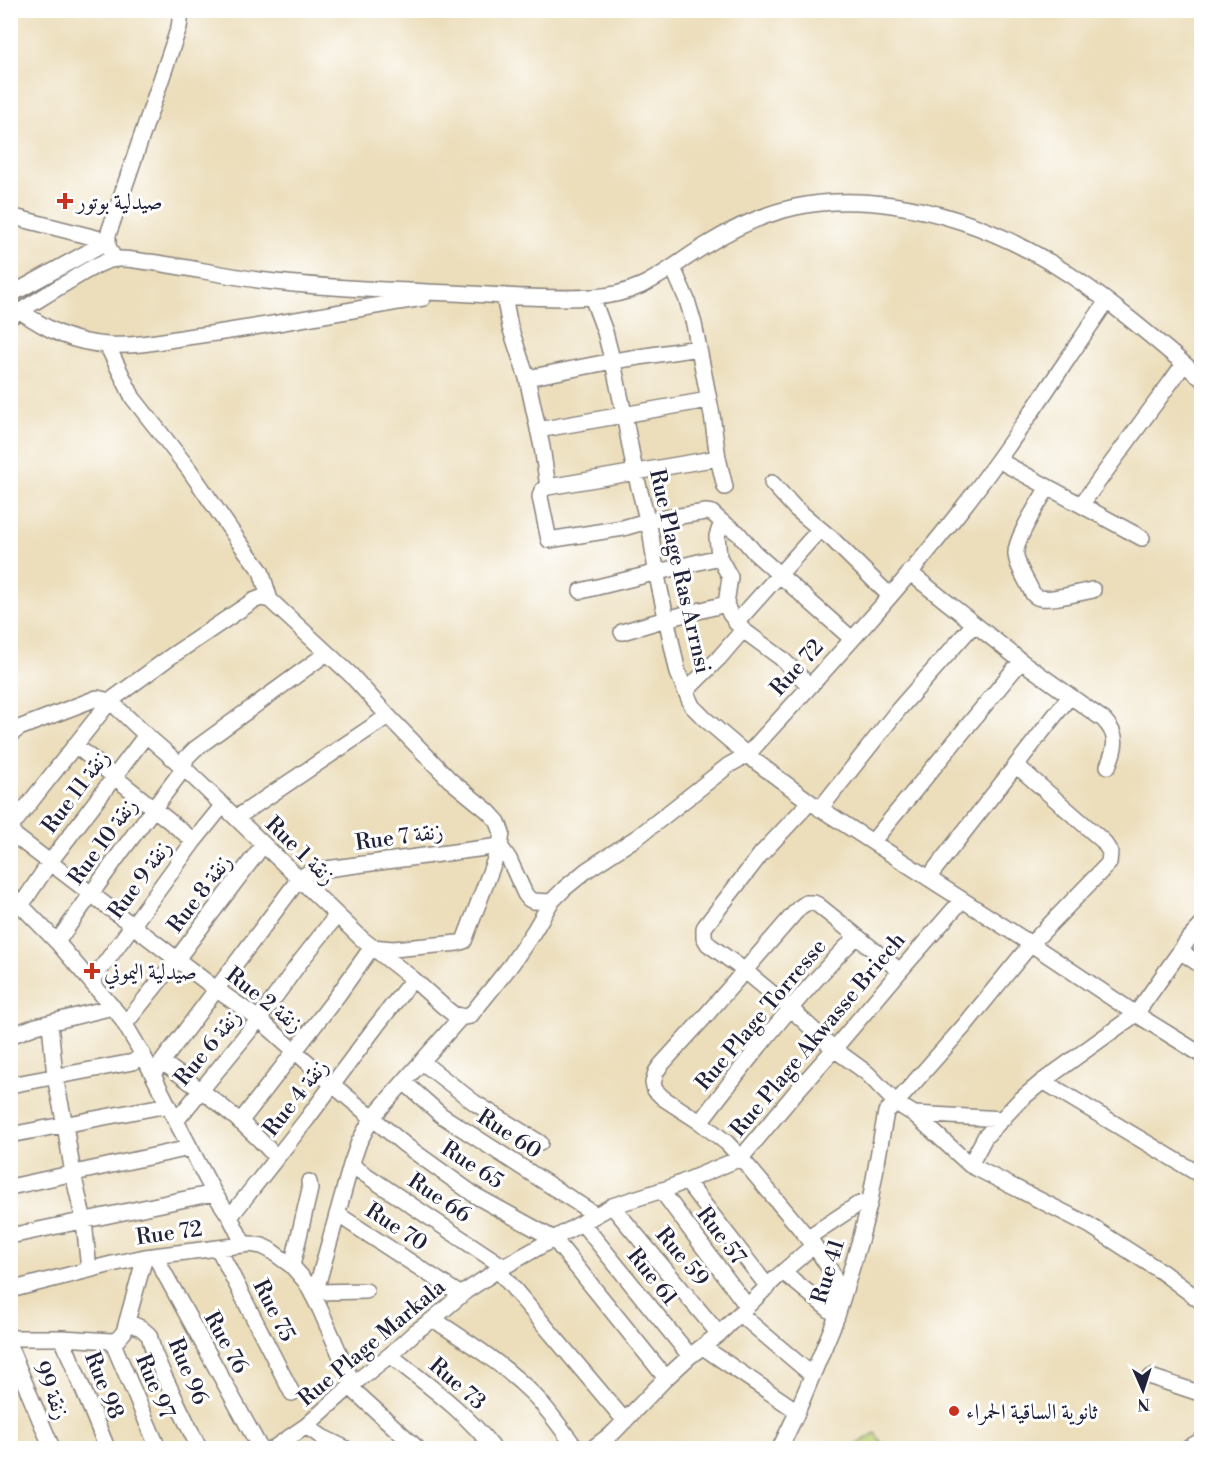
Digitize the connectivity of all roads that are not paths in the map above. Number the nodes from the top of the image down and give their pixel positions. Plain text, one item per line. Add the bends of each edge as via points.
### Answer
1 (177, 10) edge
2 (10, 216) edge
3 (108, 241) junction
4 (114, 259) junction
5 (673, 268) junction
6 (453, 293) junction
7 (10, 296) edge
8 (504, 296) junction
9 (592, 297) junction
10 (1107, 301) junction
11 (15, 314) edge
12 (107, 345) junction
13 (698, 348) junction
14 (613, 361) junction
15 (1184, 364) junction
16 (527, 378) junction
17 (1202, 379) edge
18 (708, 400) junction
19 (624, 414) junction
20 (538, 430) junction
21 (718, 458) junction
22 (998, 460) junction
23 (635, 472) junction
24 (772, 483) dead end
25 (548, 487) junction
26 (725, 487) dead end
27 (1048, 487) junction
28 (1082, 505) junction
29 (647, 521) junction
30 (722, 522) junction
31 (820, 529) junction
32 (1142, 538) dead end
33 (719, 556) junction
34 (656, 571) junction
35 (909, 572) junction
36 (778, 574) junction
37 (1093, 590) dead end
38 (581, 591) dead end
39 (889, 595) junction
40 (270, 600) junction
41 (726, 604) junction
42 (666, 619) junction
43 (974, 624) junction
44 (739, 626) junction
45 (622, 632) dead end
46 (852, 639) junction
47 (327, 653) junction
48 (1021, 661) junction
49 (810, 686) junction
50 (687, 691) junction
51 (1070, 696) junction
52 (110, 701) junction
53 (388, 716) junction
54 (10, 735) edge
55 (146, 735) junction
56 (75, 745) junction
57 (747, 755) junction
58 (1016, 765) junction
59 (1108, 766) dead end
60 (184, 768) junction
61 (114, 777) junction
62 (223, 805) junction
63 (815, 805) junction
64 (154, 808) junction
65 (236, 818) junction
66 (10, 830) edge
67 (873, 841) junction
68 (194, 842) junction
69 (263, 845) junction
70 (500, 846) junction
71 (50, 862) junction
72 (928, 878) junction
73 (299, 879) junction
74 (91, 894) junction
75 (16, 899) edge
76 (962, 900) junction
77 (551, 902) junction
78 (337, 915) junction
79 (133, 925) junction
80 (1202, 925) edge
81 (856, 937) junction
82 (57, 942) junction
83 (1031, 944) junction
84 (372, 947) junction
85 (1180, 951) junction
86 (177, 959) junction
87 (1202, 966) edge
88 (744, 970) junction
89 (900, 971) junction
90 (413, 979) junction
91 (92, 981) junction
92 (217, 990) junction
93 (113, 1007) junction
94 (791, 1009) junction
95 (1136, 1014) junction
96 (465, 1016) junction
97 (259, 1019) junction
98 (50, 1023) junction
99 (125, 1024) junction
100 (10, 1036) edge
101 (834, 1049) junction
102 (295, 1050) junction
103 (144, 1055) junction
104 (1202, 1055) edge
105 (423, 1062) junction
106 (158, 1068) junction
107 (55, 1077) junction
108 (1043, 1081) junction
109 (404, 1083) junction
110 (10, 1085) edge
111 (333, 1085) junction
112 (201, 1090) junction
113 (897, 1103) junction
114 (168, 1105) junction
115 (914, 1114) junction
116 (372, 1118) junction
117 (1003, 1119) junction
118 (176, 1121) junction
119 (240, 1122) junction
120 (700, 1122) junction
121 (65, 1125) junction
122 (10, 1135) edge
123 (540, 1143) dead end
124 (190, 1148) junction
125 (276, 1157) junction
126 (741, 1158) junction
127 (351, 1165) junction
128 (970, 1165) junction
129 (74, 1174) junction
130 (1201, 1176) edge
131 (686, 1181) junction
132 (309, 1182) dead end
133 (10, 1187) edge
134 (661, 1190) junction
135 (214, 1193) junction
136 (870, 1201) junction
137 (612, 1206) junction
138 (338, 1214) junction
139 (596, 1215) junction
140 (230, 1217) junction
141 (84, 1221) junction
142 (582, 1223) junction
143 (10, 1236) edge
144 (554, 1239) junction
145 (811, 1242) junction
146 (243, 1245) junction
147 (218, 1248) junction
148 (150, 1257) junction
149 (292, 1266) junction
150 (501, 1269) junction
151 (89, 1270) junction
152 (783, 1272) junction
153 (768, 1287) junction
154 (10, 1290) edge
155 (366, 1291) dead end
156 (315, 1295) junction
157 (461, 1295) junction
158 (1202, 1302) edge
159 (743, 1310) junction
160 (837, 1316) junction
161 (432, 1319) junction
162 (127, 1322) junction
163 (718, 1334) junction
164 (10, 1338) edge
165 (62, 1338) junction
166 (112, 1341) junction
167 (10, 1348) edge
168 (696, 1352) junction
169 (390, 1355) junction
170 (812, 1375) junction
171 (1152, 1377) dead end
172 (666, 1378) junction
173 (352, 1385) junction
174 (292, 1393) dead end
175 (1202, 1394) edge
176 (798, 1411) junction
177 (625, 1421) junction
178 (306, 1426) junction
179 (1202, 1440) edge
180 (52, 1449) edge
181 (107, 1449) edge
182 (158, 1449) edge
183 (199, 1449) edge
184 (260, 1449) edge
185 (274, 1449) edge
186 (345, 1449) edge
187 (417, 1449) edge
188 (493, 1449) edge
189 (576, 1449) edge
190 (593, 1449) edge
191 (780, 1449) edge
192 (1188, 1449) edge

1 - 3 street via 179,27
2 - 3 street
3 - 4 street
3 - 7 street
4 - 6 street via 258,280
4 - 11 street
5 - 9 street via 641,286
5 - 10 street via 705,245 764,215 813,203 865,202 915,209 991,232 1040,255
5 - 13 street via 692,316
6 - 8 street
6 - 12 street via 244,329
8 - 9 street
8 - 16 street
9 - 14 street, Rue Plage Ras Arrnsi
10 - 15 street
10 - 22 street, Rue 72
11 - 12 street via 66,338
12 - 40 street via 133,398 261,571
13 - 14 street
13 - 18 street
14 - 16 street
14 - 19 street, Rue Plage Ras Arrnsi
15 - 17 street
15 - 28 street
16 - 20 street
18 - 19 street
18 - 21 street
19 - 20 street
19 - 23 street, Rue Plage Ras Arrnsi
20 - 25 street
21 - 23 street
21 - 26 street
22 - 27 street
22 - 35 street, Rue 72
23 - 25 street
23 - 29 street, Rue Plage Ras Arrnsi
24 - 31 street
25 - 29 street via 543,488 540,497 550,540
27 - 28 street
27 - 37 street via 1018,541 1017,560 1033,594 1040,598
28 - 32 street
29 - 30 street via 706,512
29 - 34 street, Rue Plage Ras Arrnsi
30 - 33 street via 717,536
30 - 36 street
31 - 36 street
31 - 39 street
33 - 34 street
33 - 41 street via 729,577
34 - 38 street
34 - 42 street, Rue Plage Ras Arrnsi
35 - 39 street, Rue 72
35 - 43 street
36 - 44 street
36 - 46 street
39 - 46 street, Rue 72
40 - 47 street
40 - 52 street via 253,601
41 - 42 street
41 - 44 street
42 - 45 street
42 - 50 street, Rue Plage Ras Arrnsi via 678,673
43 - 48 street
43 - 63 street
44 - 49 street
44 - 50 street via 719,658
46 - 49 street, Rue 72
47 - 53 street
47 - 60 street, Rue 10 زنقة via 195,749 186,758
48 - 51 street
48 - 67 street
49 - 57 street, Rue 72
50 - 57 street, Rue Plage Ras Arrnsi via 698,713
51 - 58 street
51 - 59 street via 1104,720 1114,734
52 - 54 street via 97,698
52 - 55 street, Rue 1 زنقة
52 - 56 street
53 - 65 street
53 - 70 street via 450,780 498,822 502,833
55 - 60 street, Rue 1 زنقة
55 - 61 street, Rue 11 زنقة
56 - 61 street
56 - 66 street
57 - 63 street, Rue Plage Ras Arrnsi
57 - 77 street, Rue 72 via 587,870
58 - 72 street
58 - 83 street, Rue 41 via 1094,832 1110,852 1109,863
60 - 62 street, Rue 1 زنقة
60 - 64 street, Rue 10 زنقة
61 - 64 street
61 - 71 street, Rue 11 زنقة
62 - 65 street, Rue 1 زنقة
62 - 68 street, Rue 9 زنقة
63 - 67 street, Rue Plage Ras Arrnsi
63 - 88 street via 761,854 706,925 703,933 708,944
64 - 68 street
64 - 74 street, Rue 10 زنقة
65 - 69 street, Rue 1 زنقة
66 - 71 street, Rue 2 زنقة
67 - 72 street, Rue Plage Ras Arrnsi
68 - 79 street, Rue 9 زنقة
69 - 73 street, Rue 1 زنقة
69 - 86 street, Rue 8 زنقة
70 - 73 street, Rue 7 زنقة via 311,871
70 - 77 street via 529,899
70 - 84 street via 464,941 393,949
71 - 74 street, Rue 2 زنقة
71 - 75 street, Rue 11 زنقة
72 - 76 street, Rue Plage Ras Arrnsi
73 - 78 street, Rue 1 زنقة
73 - 92 street
74 - 79 street, Rue 2 زنقة
74 - 82 street, Rue 10 زنقة
75 - 82 street
76 - 83 street, Rue Plage Ras Arrnsi
76 - 89 street, Rue Plage Akwasse Briech
77 - 96 street, Rue 72 via 518,955
78 - 84 street, Rue 1 زنقة
78 - 97 street, Rue 6 زنقة
79 - 86 street, Rue 2 زنقة
79 - 91 street, Rue 9 زنقة
80 - 85 street
81 - 88 street via 823,908 806,903
81 - 89 street
81 - 94 street, Rue Plage Torresse
82 - 91 street
83 - 95 street, Rue Plage Ras Arrnsi
83 - 113 street, Rue 41
84 - 90 street, Rue 1 زنقة
84 - 102 street
85 - 87 street
85 - 95 street
86 - 92 street, Rue 2 زنقة
86 - 99 street, Rue 8 زنقة
88 - 94 street
88 - 120 street via 656,1072 655,1089
89 - 101 street, Rue Plage Akwasse Briech
90 - 96 street, Rue 1 زنقة via 443,1006
90 - 111 street, Rue 4 زنقة
91 - 93 street
92 - 97 street, Rue 2 زنقة
92 - 106 street
93 - 98 street
93 - 99 street
94 - 101 street
94 - 120 street, Rue Plage Torresse
95 - 104 street, Rue Plage Ras Arrnsi
95 - 108 street
96 - 105 street, Rue 72
97 - 102 street, Rue 2 زنقة
97 - 112 street, Rue 6 زنقة
98 - 100 street
98 - 107 street
99 - 103 street
101 - 113 street via 867,1073
101 - 126 street, Rue Plage Akwasse Briech
102 - 111 street, Rue 2 زنقة
102 - 119 street
103 - 106 street
103 - 107 street via 133,1062
105 - 109 street, Rue 72
105 - 123 street
106 - 112 street
106 - 114 street
107 - 110 street
107 - 121 street
108 - 117 street
108 - 130 street
109 - 116 street, Rue 72
109 - 139 street, Rue 60 via 441,1115
111 - 116 street, Rue 2 زنقة
111 - 125 street, Rue 4 زنقة
112 - 118 street, Rue 6 زنقة
112 - 119 street
113 - 115 street
113 - 136 street, Rue 41 via 886,1112
114 - 118 street
114 - 121 street
115 - 117 street
115 - 128 street
116 - 127 street, Rue 72
116 - 144 street, Rue 65 via 476,1196
117 - 128 street via 984,1137
118 - 124 street
119 - 125 street
120 - 126 street
121 - 122 street
121 - 129 street
124 - 129 street
124 - 135 street
125 - 140 street, Rue 4 زنقة
126 - 131 street, Rue Plage Akwasse Briech
126 - 145 street
127 - 138 street, Rue 72
127 - 150 street, Rue 66
128 - 158 street via 1089,1225
129 - 133 street
129 - 141 street
131 - 134 street, Rue Plage Akwasse Briech
131 - 153 street
132 - 149 street
134 - 137 street, Rue Plage Akwasse Briech
134 - 159 street, Rue 57
135 - 140 street
135 - 141 street
136 - 145 street via 856,1205
136 - 160 street, Rue 41
137 - 139 street, Rue Plage Akwasse Briech
137 - 163 street, Rue 59
138 - 156 street, Rue 72
138 - 157 street, Rue 70
139 - 142 street, Rue Plage Akwasse Briech
140 - 146 street
141 - 143 street
141 - 151 street
142 - 144 street, Rue Plage Akwasse Briech
142 - 168 street, Rue 61
144 - 150 street, Rue Plage Akwasse Briech
144 - 172 street
145 - 152 street
145 - 160 street via 834,1279
146 - 147 street, Rue 72
146 - 149 street, Rue 72 via 262,1246
147 - 148 street, Rue 72
147 - 174 street, Rue 75
148 - 151 street, Rue 72
148 - 162 street
148 - 184 street, Rue 76
149 - 156 street, Rue 72
150 - 157 street, Rue Plage Markala
150 - 177 street, Rue 66
151 - 154 street, Rue 72
152 - 153 street
152 - 160 street
153 - 159 street
155 - 156 street
156 - 173 street, Rue 72
157 - 161 street, Rue Plage Markala
159 - 163 street
159 - 170 street
160 - 170 street, Rue 41
161 - 169 street, Rue Plage Markala
161 - 189 street via 519,1380
162 - 166 street via 122,1335
162 - 183 street, Rue 96 via 149,1335
163 - 168 street
164 - 165 street
165 - 166 street
165 - 181 street, Rue 98
166 - 182 street, Rue 97
167 - 180 street, زنقة 99
168 - 172 street
168 - 176 street, Rue 61
169 - 173 street, Rue Plage Markala
169 - 188 street, Rue 73 via 452,1405
170 - 176 street, Rue 41
171 - 175 street
172 - 177 street
173 - 178 street, Rue Plage Markala
173 - 187 street
176 - 191 street, Rue 41
177 - 190 street
178 - 185 street, Rue Plage Markala
178 - 186 street
179 - 192 street

